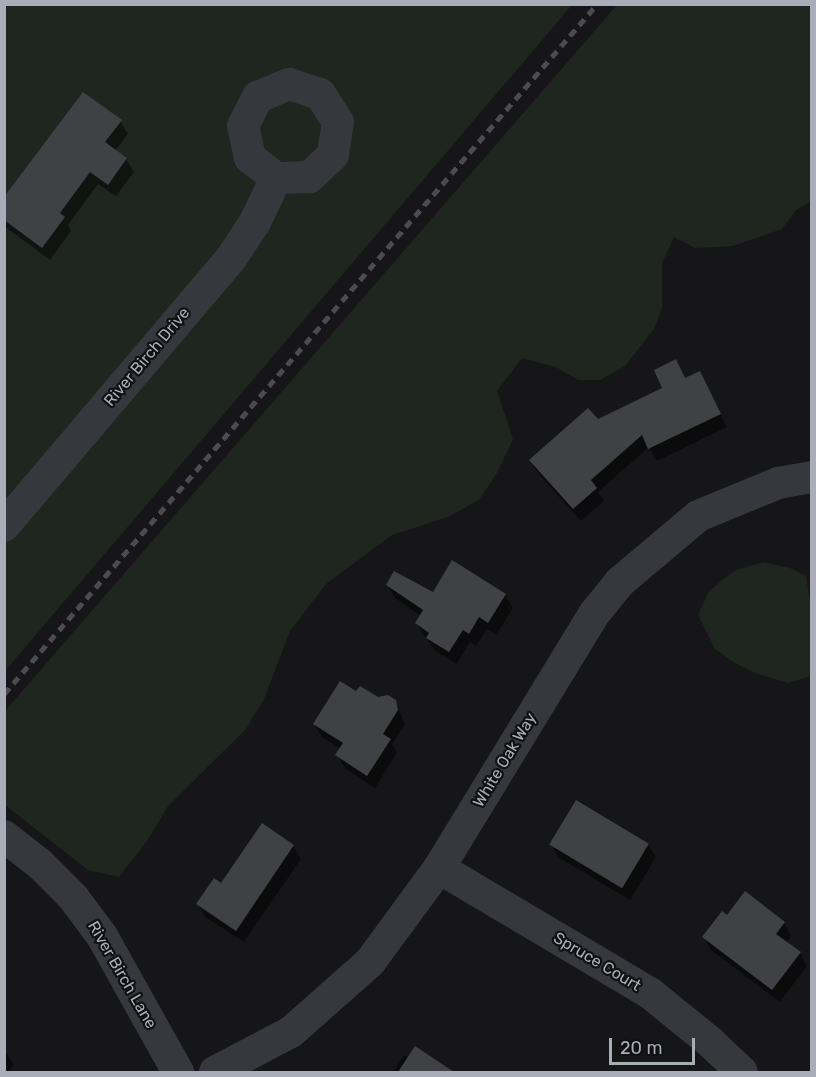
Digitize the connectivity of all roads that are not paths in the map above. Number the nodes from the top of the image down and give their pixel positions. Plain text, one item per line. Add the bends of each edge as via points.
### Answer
1 (276, 178) dead end
2 (812, 477) edge
3 (4, 526) edge
4 (4, 836) edge
5 (439, 868) junction
6 (178, 1072) edge
7 (215, 1072) edge
8 (742, 1072) edge

1 - 3 street, River Birch Drive via 255,222 232,257
2 - 5 street, White Oak Way via 778,483 698,516 620,582 594,614
4 - 6 street, River Birch Lane via 74,897 102,936
5 - 7 street, White Oak Way via 370,962 291,1032
5 - 8 street, Spruce Court via 651,994

